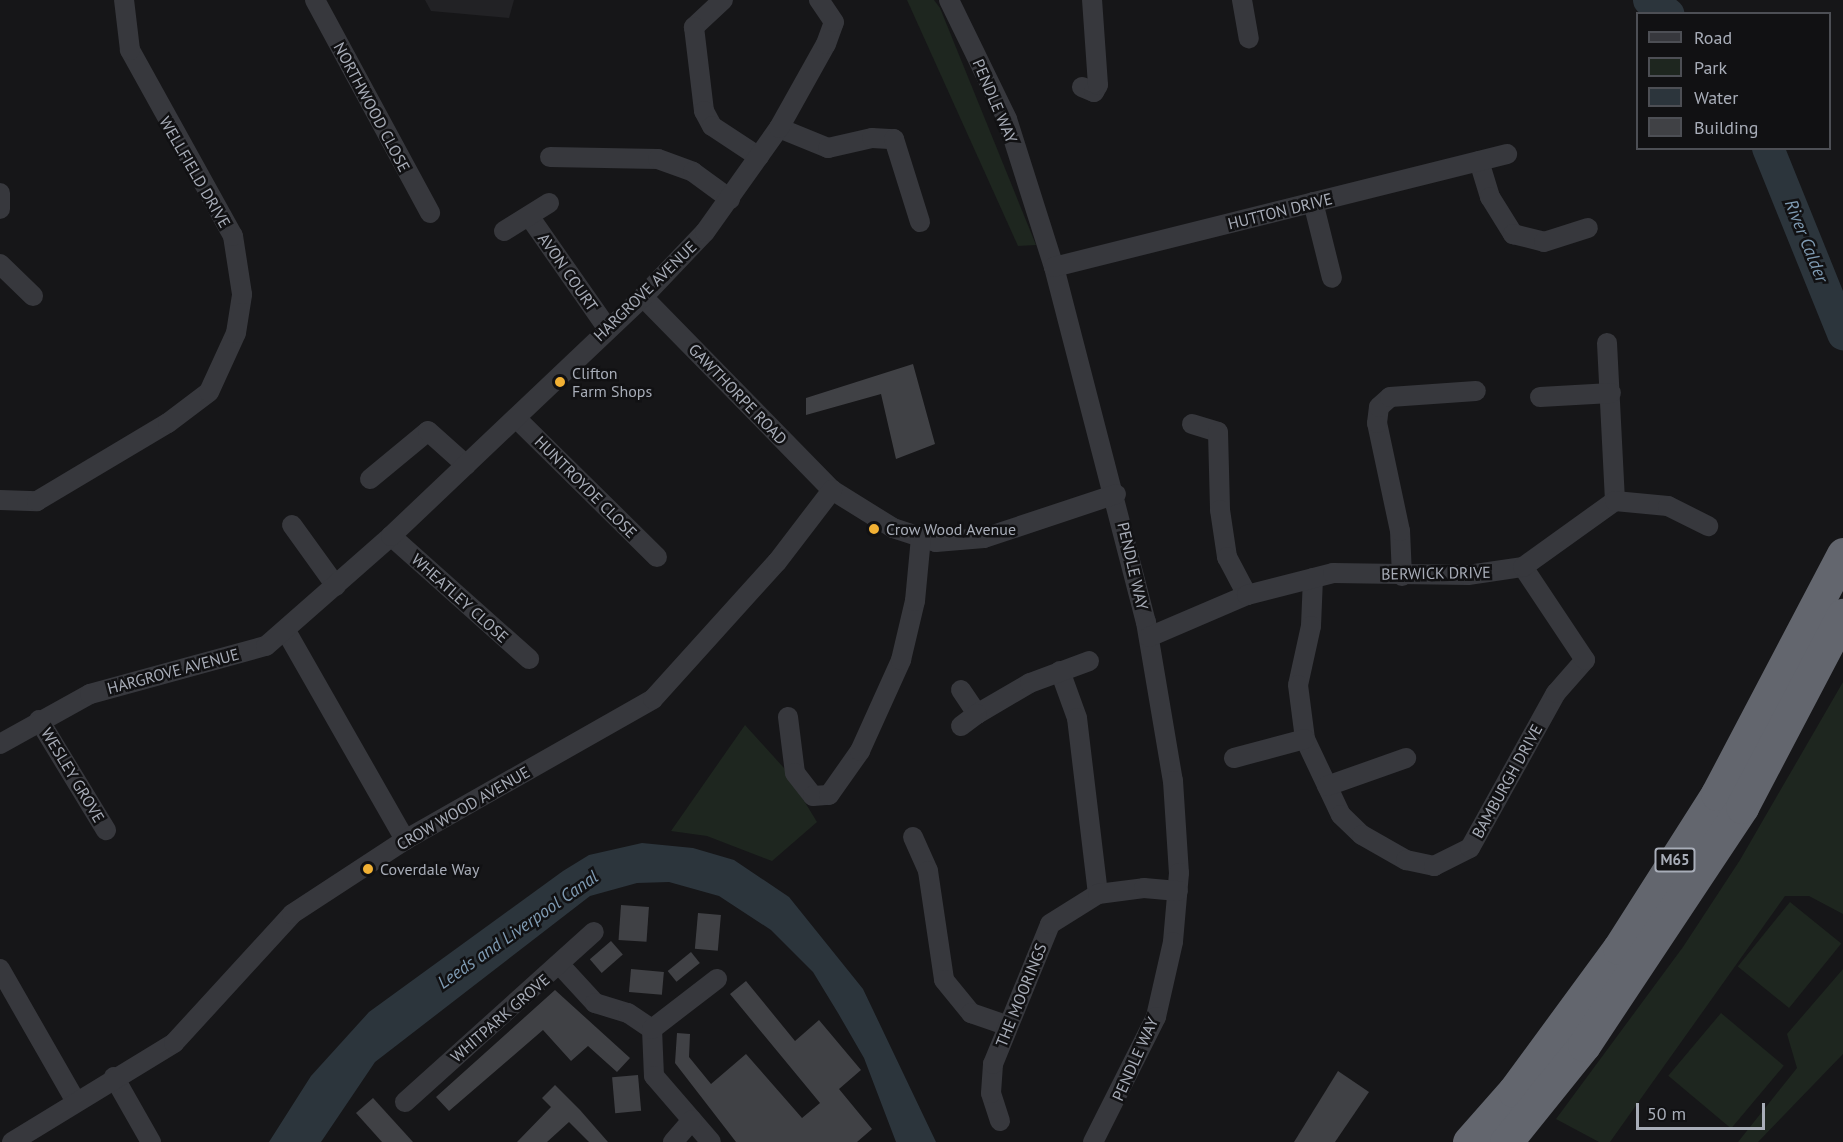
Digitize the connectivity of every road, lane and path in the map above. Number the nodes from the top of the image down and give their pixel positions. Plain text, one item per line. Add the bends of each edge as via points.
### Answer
1 (124, 0) edge
2 (315, 0) edge
3 (723, 0) edge
4 (819, 0) edge
5 (1092, 0) edge
6 (1242, 0) edge
7 (955, 2) edge
8 (1249, 38) dead end
9 (1082, 87) dead end
10 (779, 128) junction
11 (1507, 154) dead end
12 (550, 157) dead end
13 (759, 158) junction
14 (1479, 161) junction
15 (0, 193) edge
16 (730, 199) junction
17 (1313, 202) junction
18 (549, 203) dead end
19 (0, 209) edge
20 (430, 213) dead end
21 (529, 216) junction
22 (920, 222) dead end
23 (1588, 228) dead end
24 (504, 231) dead end
25 (0, 264) edge
26 (1054, 267) junction
27 (1332, 278) dead end
28 (33, 296) dead end
29 (643, 297) junction
30 (607, 328) junction
31 (1607, 343) dead end
32 (1476, 391) dead end
33 (1611, 393) junction
34 (1540, 397) dead end
35 (516, 418) junction
36 (1192, 424) dead end
37 (466, 465) junction
38 (370, 479) dead end
39 (832, 490) junction
40 (1116, 494) junction
41 (0, 500) edge
42 (1615, 501) junction
43 (292, 525) dead end
44 (1708, 526) dead end
45 (391, 536) junction
46 (921, 537) junction
47 (1843, 554) edge
48 (657, 557) dead end
49 (1523, 567) junction
50 (1402, 576) junction
51 (1313, 578) junction
52 (336, 586) junction
53 (1247, 595) junction
54 (1843, 615) edge
55 (286, 631) junction
56 (1149, 637) junction
57 (529, 659) dead end
58 (1089, 661) dead end
59 (1060, 672) junction
60 (961, 690) dead end
61 (977, 714) junction
62 (788, 717) dead end
63 (39, 720) junction
64 (961, 726) dead end
65 (1305, 739) junction
66 (0, 744) edge
67 (1234, 758) dead end
68 (1406, 758) dead end
69 (1327, 786) junction
70 (106, 830) dead end
71 (913, 837) dead end
72 (405, 840) junction
73 (1178, 891) junction
74 (1098, 894) junction
75 (594, 932) dead end
76 (560, 965) junction
77 (0, 969) edge
78 (717, 980) dead end
79 (1008, 1026) junction
80 (652, 1029) junction
81 (114, 1077) junction
82 (75, 1100) junction
83 (405, 1102) dead end
84 (693, 1120) junction
85 (1000, 1121) dead end
86 (12, 1142) edge
87 (151, 1142) edge
88 (673, 1142) edge
89 (711, 1142) edge
90 (1093, 1142) edge
91 (1469, 1142) edge
92 (1506, 1142) edge

1 - 41 street, WELLFIELD DRIVE via 130,50 232,236 242,294 236,333 209,392 168,423 37,501
2 - 20 street, NORTHWOOD CLOSE
3 - 13 street via 694,27 700,92 712,126
4 - 10 street, HARGROVE AVENUE via 834,22
5 - 9 street via 1098,85 1094,92
6 - 8 street
7 - 26 street, PENDLE WAY via 1007,119
10 - 13 street, HARGROVE AVENUE
10 - 22 street via 828,148 872,138 894,139
11 - 14 street, HUTTON DRIVE
12 - 16 street via 658,159 693,171
13 - 16 street, HARGROVE AVENUE
14 - 17 street, HUTTON DRIVE
14 - 23 street via 1490,197 1513,234 1544,242
15 - 19 street
16 - 29 street, HARGROVE AVENUE
17 - 26 street, HUTTON DRIVE
17 - 27 street
18 - 21 street, AVON COURT
21 - 24 street, AVON COURT
21 - 30 street, AVON COURT
25 - 28 street
26 - 40 street, PENDLE WAY
29 - 30 street, HARGROVE AVENUE
29 - 39 street, GAWTHORPE ROAD
30 - 35 street, HARGROVE AVENUE
31 - 33 street
32 - 50 street via 1390,397 1379,407 1377,423 1400,531
33 - 34 street
33 - 42 street
35 - 37 street, HARGROVE AVENUE
35 - 48 street, HUNTROYDE CLOSE
36 - 53 street via 1218,432 1220,510 1227,557
37 - 38 street via 428,431
37 - 45 street, HARGROVE AVENUE
39 - 46 street, GAWTHORPE ROAD via 893,528
39 - 72 street, CROW WOOD AVENUE via 770,571 653,699
40 - 46 street, GAWTHORPE ROAD via 984,538 936,542
40 - 56 street, PENDLE WAY
42 - 44 street via 1668,506
42 - 49 street, BERWICK DRIVE
43 - 52 street
45 - 52 street, HARGROVE AVENUE
45 - 57 street, WHEATLEY CLOSE
46 - 62 street via 915,601 901,660 860,751 829,795 813,796 795,773
47 - 91 highway, M65 via 1717,794 1619,948 1514,1091
49 - 50 street, BERWICK DRIVE via 1468,575
49 - 69 street, BAMBURGH DRIVE via 1585,660 1556,693 1470,848 1434,866 1406,860 1362,835 1341,815
50 - 51 street, BERWICK DRIVE via 1332,573
51 - 53 street, BERWICK DRIVE
51 - 65 street, BAMBURGH DRIVE via 1311,626 1298,685
52 - 55 street, HARGROVE AVENUE
53 - 56 street, BERWICK DRIVE
54 - 92 highway, M65 via 1724,836 1584,1045
55 - 63 street, HARGROVE AVENUE via 266,646 90,694
55 - 72 street
56 - 73 street, PENDLE WAY via 1173,781
58 - 59 street
59 - 61 street via 1010,693
59 - 74 street via 1077,718
60 - 61 street
61 - 64 street
63 - 66 street, HARGROVE AVENUE
63 - 70 street, WESLEY GROVE
65 - 67 street
65 - 69 street, BAMBURGH DRIVE
68 - 69 street
71 - 79 street via 928,871 944,980 971,1013
72 - 81 street, CROW WOOD AVENUE via 292,914 174,1043
73 - 74 street, THE MOORINGS via 1144,888
73 - 90 street, PENDLE WAY via 1173,942 1156,1017
74 - 79 street, THE MOORINGS via 1050,924
75 - 76 street, WHITPARK GROVE
76 - 80 street via 595,1003 628,1013
76 - 83 street, WHITPARK GROVE
77 - 82 street
78 - 80 street
79 - 85 street, THE MOORINGS via 993,1064 991,1093
80 - 84 street via 654,1076
81 - 82 street, CROW WOOD AVENUE
81 - 87 street
82 - 86 street, CROW WOOD AVENUE
84 - 88 street
84 - 89 street

